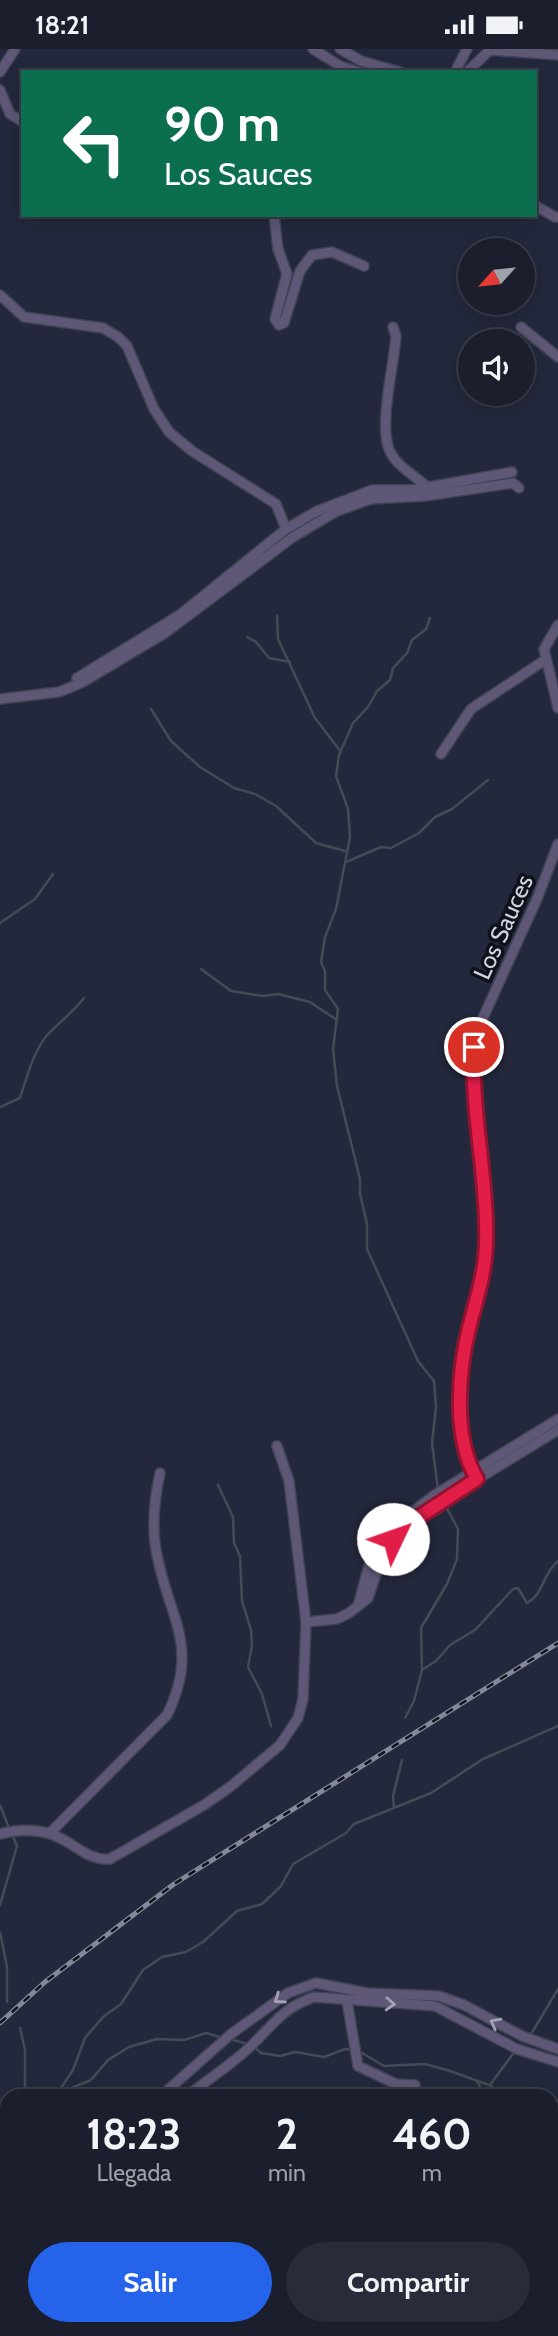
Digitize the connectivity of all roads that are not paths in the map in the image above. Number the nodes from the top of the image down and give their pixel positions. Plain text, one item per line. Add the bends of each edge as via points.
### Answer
1 (15, 49) edge
2 (313, 49) edge
3 (340, 49) edge
4 (467, 49) edge
5 (558, 55) edge
6 (353, 70) edge
7 (393, 70) edge
8 (456, 70) edge
9 (469, 70) edge
10 (0, 72) edge
11 (0, 90) edge
12 (21, 121) edge
13 (537, 208) edge
14 (558, 216) edge
15 (274, 217) edge
16 (364, 266) dead end
17 (0, 295) edge
18 (393, 327) dead end
19 (521, 327) dead end
20 (558, 357) edge
21 (512, 472) dead end
22 (427, 487) junction
23 (519, 488) dead end
24 (286, 529) junction
25 (558, 625) edge
26 (545, 660) junction
27 (77, 678) dead end
28 (0, 699) edge
29 (558, 708) edge
30 (441, 754) dead end
31 (558, 843) edge
32 (558, 1419) edge
33 (558, 1430) edge
34 (277, 1446) dead end
35 (160, 1473) dead end
36 (475, 1475) junction
37 (306, 1622) junction
38 (50, 1833) junction
39 (0, 1835) edge
40 (328, 1984) junction
41 (331, 1999) junction
42 (347, 2001) junction
43 (558, 2049) edge
44 (558, 2062) edge
45 (415, 2085) dead end
46 (169, 2089) edge
47 (196, 2089) edge

1 - 10 street
2 - 6 street
3 - 7 street via 360,61
4 - 8 street
5 - 9 street via 489,50
11 - 12 street via 10,114
13 - 14 street
15 - 16 street via 287,274 275,319 279,325 284,323 300,271 312,255 331,252
17 - 24 street via 24,317 103,328 118,337 169,432 276,504
18 - 22 street via 388,448 398,463
19 - 20 street
21 - 22 street
22 - 24 street via 351,496
23 - 28 street via 513,483 371,499 337,511 293,537 165,633 83,682 59,692
24 - 27 street via 181,614
25 - 26 street via 547,641
26 - 29 street
26 - 30 street via 471,709
31 - 36 street, Los Sauces via 474,1047 486,1242 460,1396 464,1453
32 - 36 street
33 - 36 street
34 - 37 street via 289,1481
35 - 38 street via 154,1498 155,1546 184,1655 179,1691 167,1715
36 - 37 street via 411,1512 388,1532 371,1558 358,1606 337,1619
37 - 38 street via 298,1718 292,1731 260,1764 204,1805 110,1859 93,1858
38 - 39 street via 35,1830
40 - 41 street
43 -> 40 street via 439,1996 368,1993
40 -> 46 street via 309,1984 288,1993 231,2034
41 - 42 street
41 - 47 street via 314,1997 298,2002
42 -> 44 street via 435,2006 517,2049
42 - 45 street via 358,2066 396,2084

